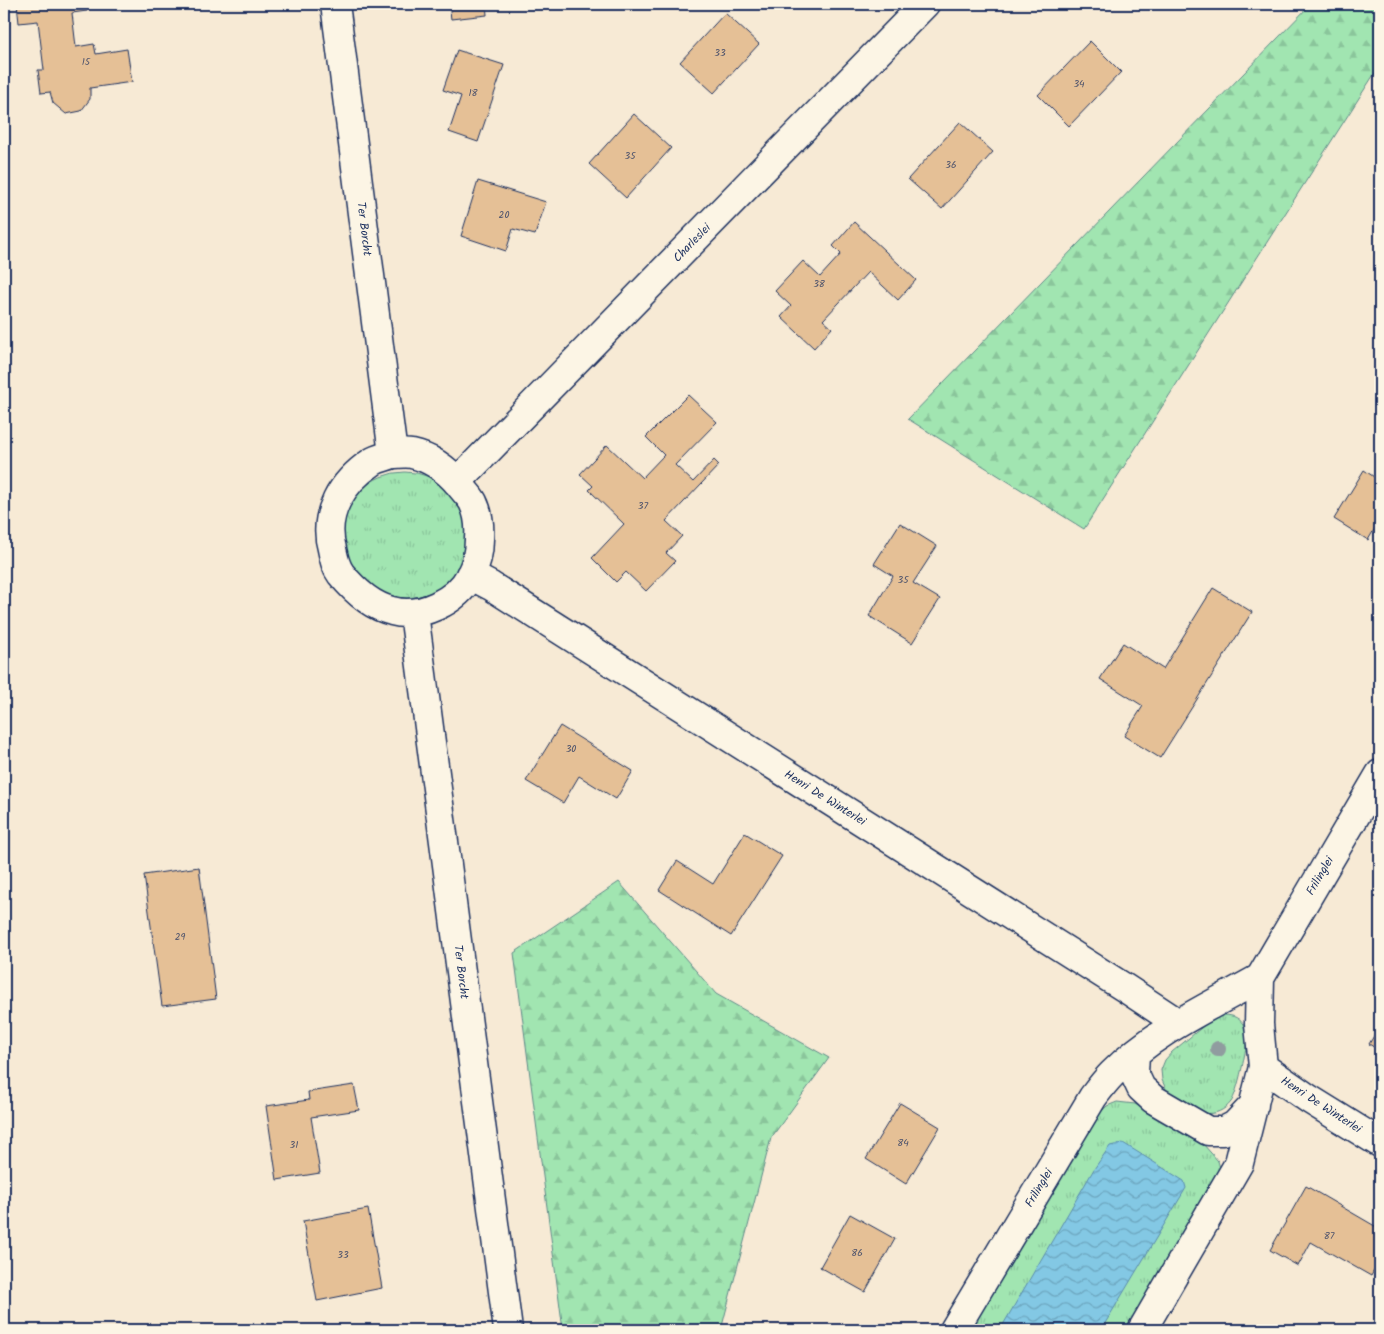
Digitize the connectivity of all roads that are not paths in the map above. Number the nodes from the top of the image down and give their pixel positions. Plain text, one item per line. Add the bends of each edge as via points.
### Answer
1 (335, 4) edge
2 (925, 4) edge
3 (393, 454) junction
4 (457, 482) junction
5 (470, 576) junction
6 (414, 613) junction
7 (1380, 774) edge
8 (1260, 978) junction
9 (1178, 1023) junction
10 (1135, 1054) junction
11 (1263, 1066) junction
12 (1254, 1105) junction
13 (1380, 1143) edge
14 (508, 1330) edge
15 (954, 1330) edge
16 (1142, 1330) edge

1 - 3 street, Ter Borcht
2 - 4 street, Charleslei
3 - 4 street via 411,454 430,461 446,470
3 - 6 street via 373,462 343,489 330,517 329,540 336,567 352,587 370,601 393,612
4 - 5 street via 473,501 480,523 479,550
5 - 6 street via 459,590 435,607
5 - 9 street, Henri De Winterlei via 491,586
6 - 14 street, Ter Borcht
7 - 8 street, Frilinglei
8 - 9 street, Frilinglei
8 - 11 street, Frilinglei via 1259,1024
9 - 10 street, Frilinglei
10 - 12 street via 1134,1073 1141,1088 1153,1099 1208,1130 1223,1130 1235,1125
10 - 15 street, Frilinglei via 1093,1097
11 - 12 street, Frilinglei
11 - 13 street, Henri De Winterlei
12 - 16 street, Frilinglei via 1240,1163

